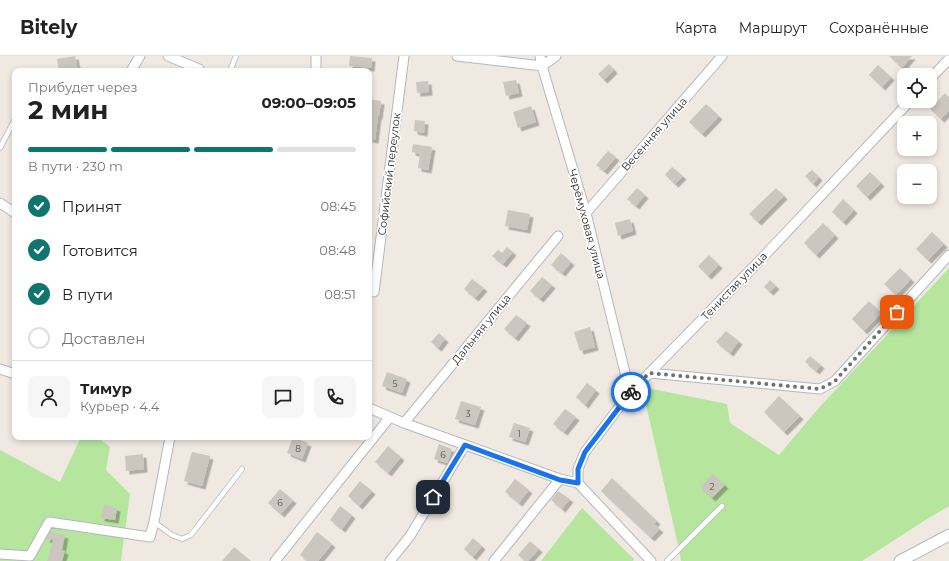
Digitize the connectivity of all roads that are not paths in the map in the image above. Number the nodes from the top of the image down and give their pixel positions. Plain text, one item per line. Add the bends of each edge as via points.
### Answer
1 (140, 56) edge
2 (168, 56) edge
3 (236, 56) edge
4 (316, 56) edge
5 (404, 56) edge
6 (457, 56) edge
7 (461, 56) edge
8 (540, 56) edge
9 (556, 56) edge
10 (722, 56) edge
11 (949, 59) edge
12 (542, 66) junction
13 (133, 68) edge
14 (197, 68) edge
15 (231, 68) edge
16 (316, 68) edge
17 (937, 72) edge
18 (903, 108) edge
19 (12, 125) edge
20 (0, 148) edge
21 (0, 204) edge
22 (12, 211) edge
23 (586, 213) junction
24 (558, 236) dead end
25 (949, 255) edge
26 (374, 292) dead end
27 (0, 369) edge
28 (12, 373) edge
29 (649, 373) junction
30 (630, 393) junction
31 (372, 409) edge
32 (390, 417) junction
33 (404, 423) junction
34 (169, 440) edge
35 (372, 440) edge
36 (372, 440) edge
37 (465, 445) junction
38 (242, 469) dead end
39 (560, 480) junction
40 (578, 483) junction
41 (722, 506) dead end
42 (154, 522) junction
43 (949, 534) edge
44 (0, 554) edge
45 (275, 561) edge
46 (390, 561) edge
47 (494, 561) edge
48 (651, 561) edge
49 (667, 561) edge
50 (900, 561) edge

1 - 13 street
2 - 14 street
3 - 15 lane
4 - 16 street
5 - 26 street, Софийский переулок
6 - 7 street
7 - 12 street
8 - 12 street, Черёмуховая улица
9 - 12 street
10 - 23 street, Весенняя улица
11 - 17 street
12 - 23 street, Черёмуховая улица
18 - 29 street, Тенистая улица
19 - 20 lane
21 - 22 street
23 - 30 street, Черёмуховая улица
24 - 33 street, Дальняя улица
25 - 29 street via 835,381 820,389
27 - 28 street
29 - 30 street, Тенистая улица
30 - 40 street, Тенистая улица via 585,452 578,469
31 - 32 street
32 - 33 street
32 - 36 street
33 - 37 street
34 - 42 street
35 - 45 street
37 - 39 street
37 - 46 street via 410,536
38 - 42 lane via 191,535 182,539
39 - 40 street
39 - 47 street
40 - 48 street
41 - 49 lane
42 - 44 street via 150,537 49,522 30,556
43 - 50 street

